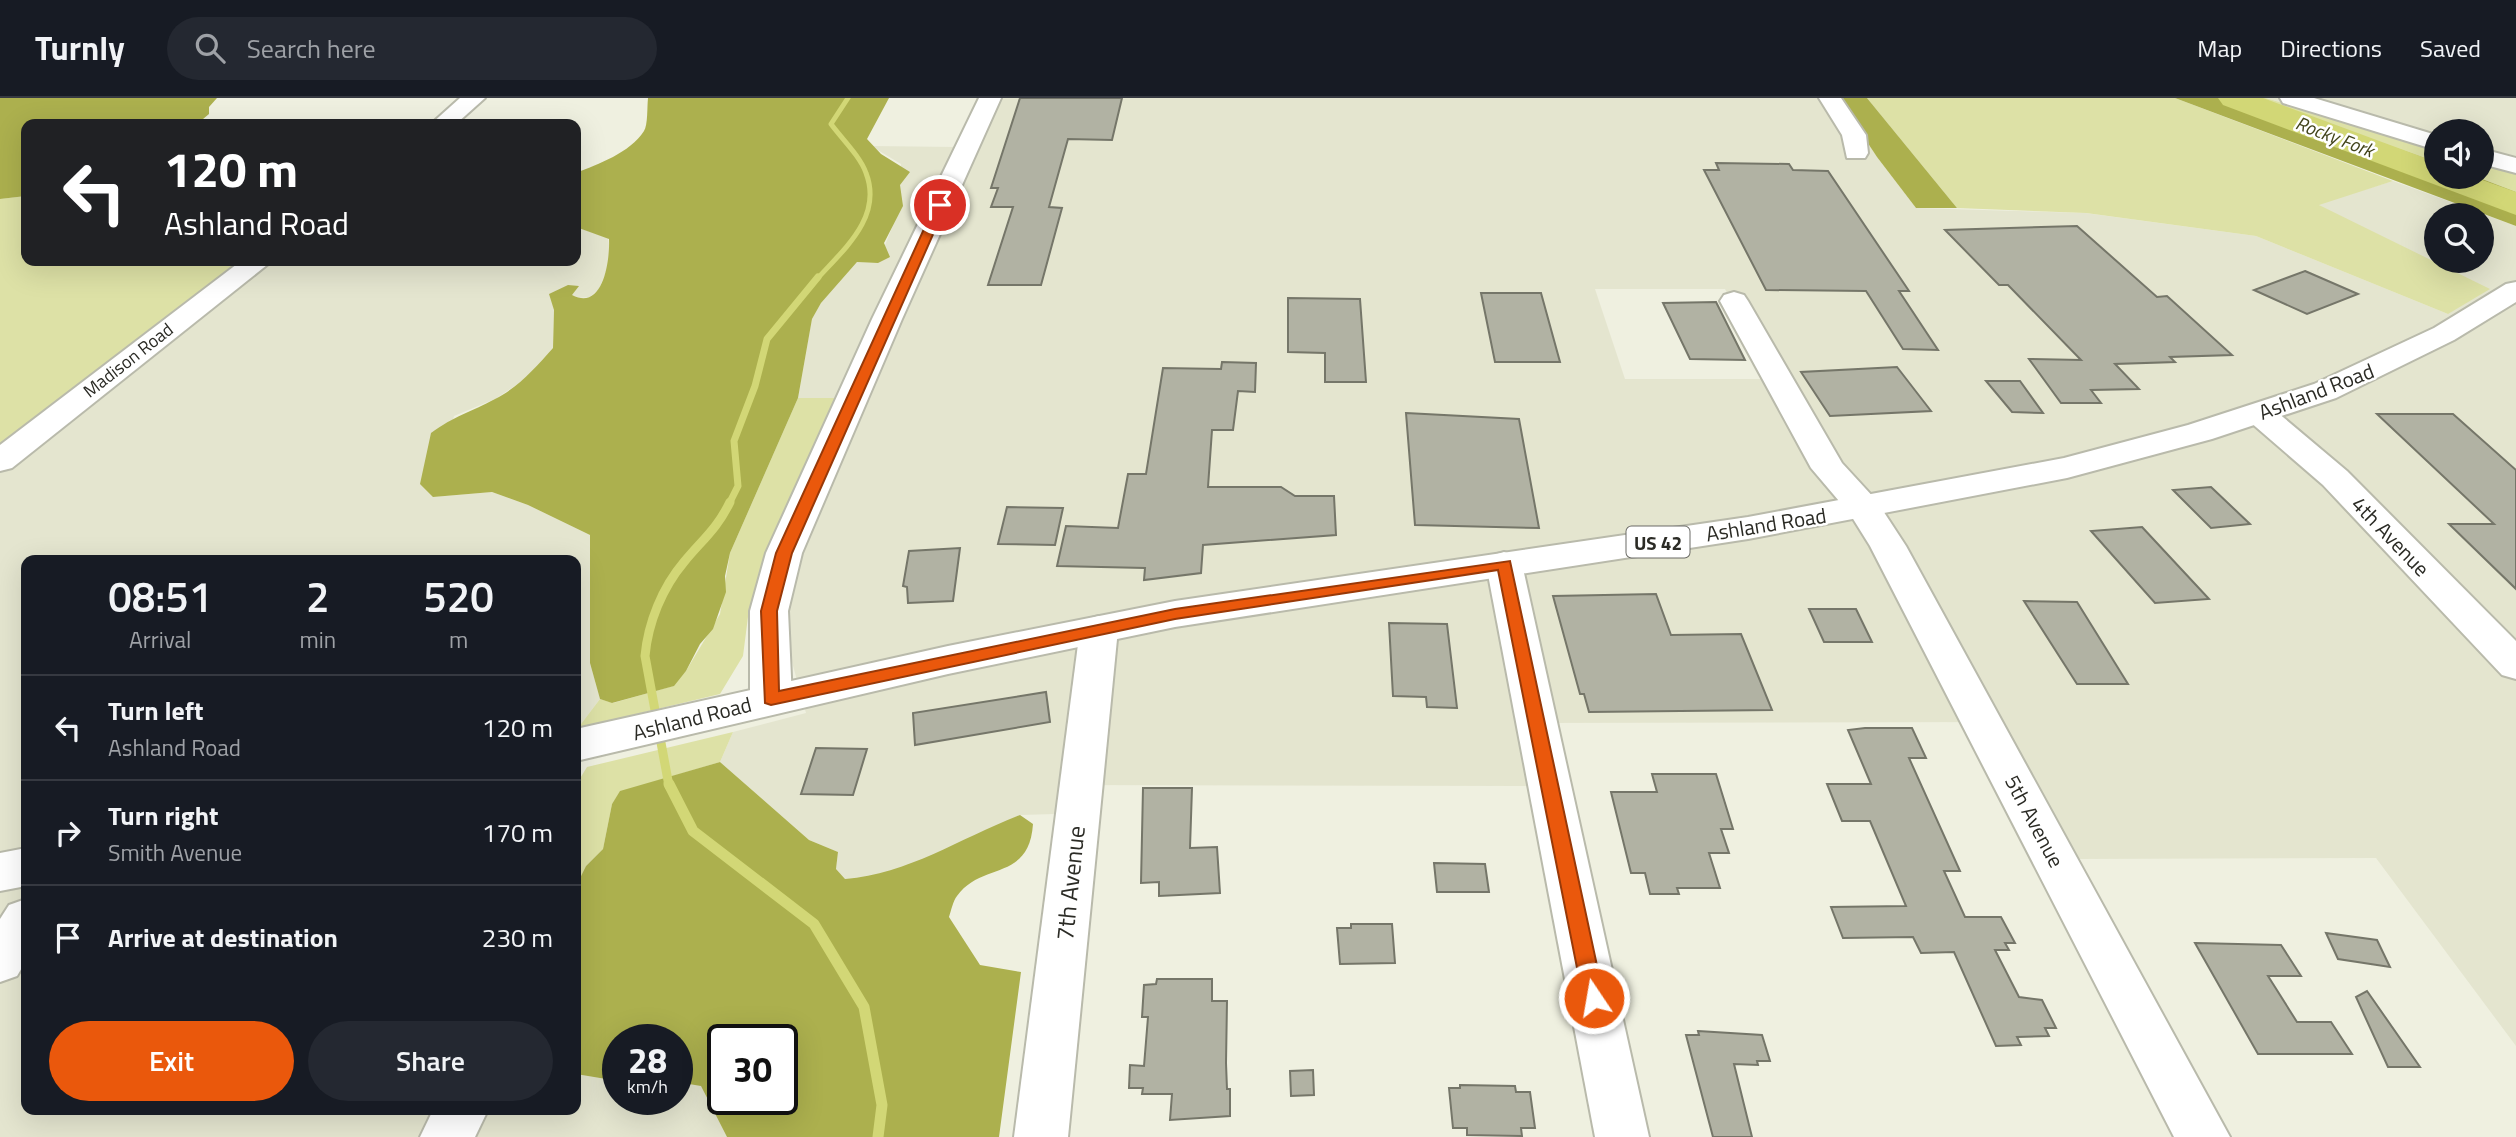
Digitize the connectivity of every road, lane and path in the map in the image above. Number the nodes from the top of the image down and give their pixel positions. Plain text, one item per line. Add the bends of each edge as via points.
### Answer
1 (474, 98) edge
2 (990, 98) edge
3 (1830, 98) edge
4 (2291, 98) edge
5 (448, 119) edge
6 (2424, 139) edge
7 (1856, 153) dead end
8 (2494, 160) edge
9 (2516, 166) edge
10 (252, 266) edge
11 (2516, 290) edge
12 (1734, 301) dead end
13 (2260, 414) junction
14 (0, 461) edge
15 (1864, 508) junction
16 (1504, 564) junction
17 (1099, 629) junction
18 (2516, 665) edge
19 (771, 699) junction
20 (581, 744) edge
21 (21, 868) edge
22 (0, 872) edge
23 (21, 927) edge
24 (0, 961) edge
25 (458, 1115) edge
26 (447, 1137) edge
27 (1041, 1137) edge
28 (1622, 1137) edge
29 (2203, 1137) edge

1 - 5 street
2 - 19 street via 784,553 769,611
3 - 7 street via 1854,135
4 - 6 street
8 - 9 street
10 - 14 street, Madison Road
11 - 13 street, Ashland Road / US 42 via 2380,367
12 - 15 street, 5th Avenue via 1828,468
13 - 15 street, Ashland Road / US 42 via 2067,468
13 - 18 street, 4th Avenue via 2334,478
15 - 16 street, Ashland Road / US 42
15 - 29 street, 5th Avenue via 1916,596
16 - 17 street, Ashland Road / US 42 via 1269,598
16 - 28 street
17 - 19 street, Ashland Road / US 42
17 - 27 street, 7th Avenue
19 - 20 street, Ashland Road / US 42
21 - 22 street
23 - 24 street
25 - 26 street

